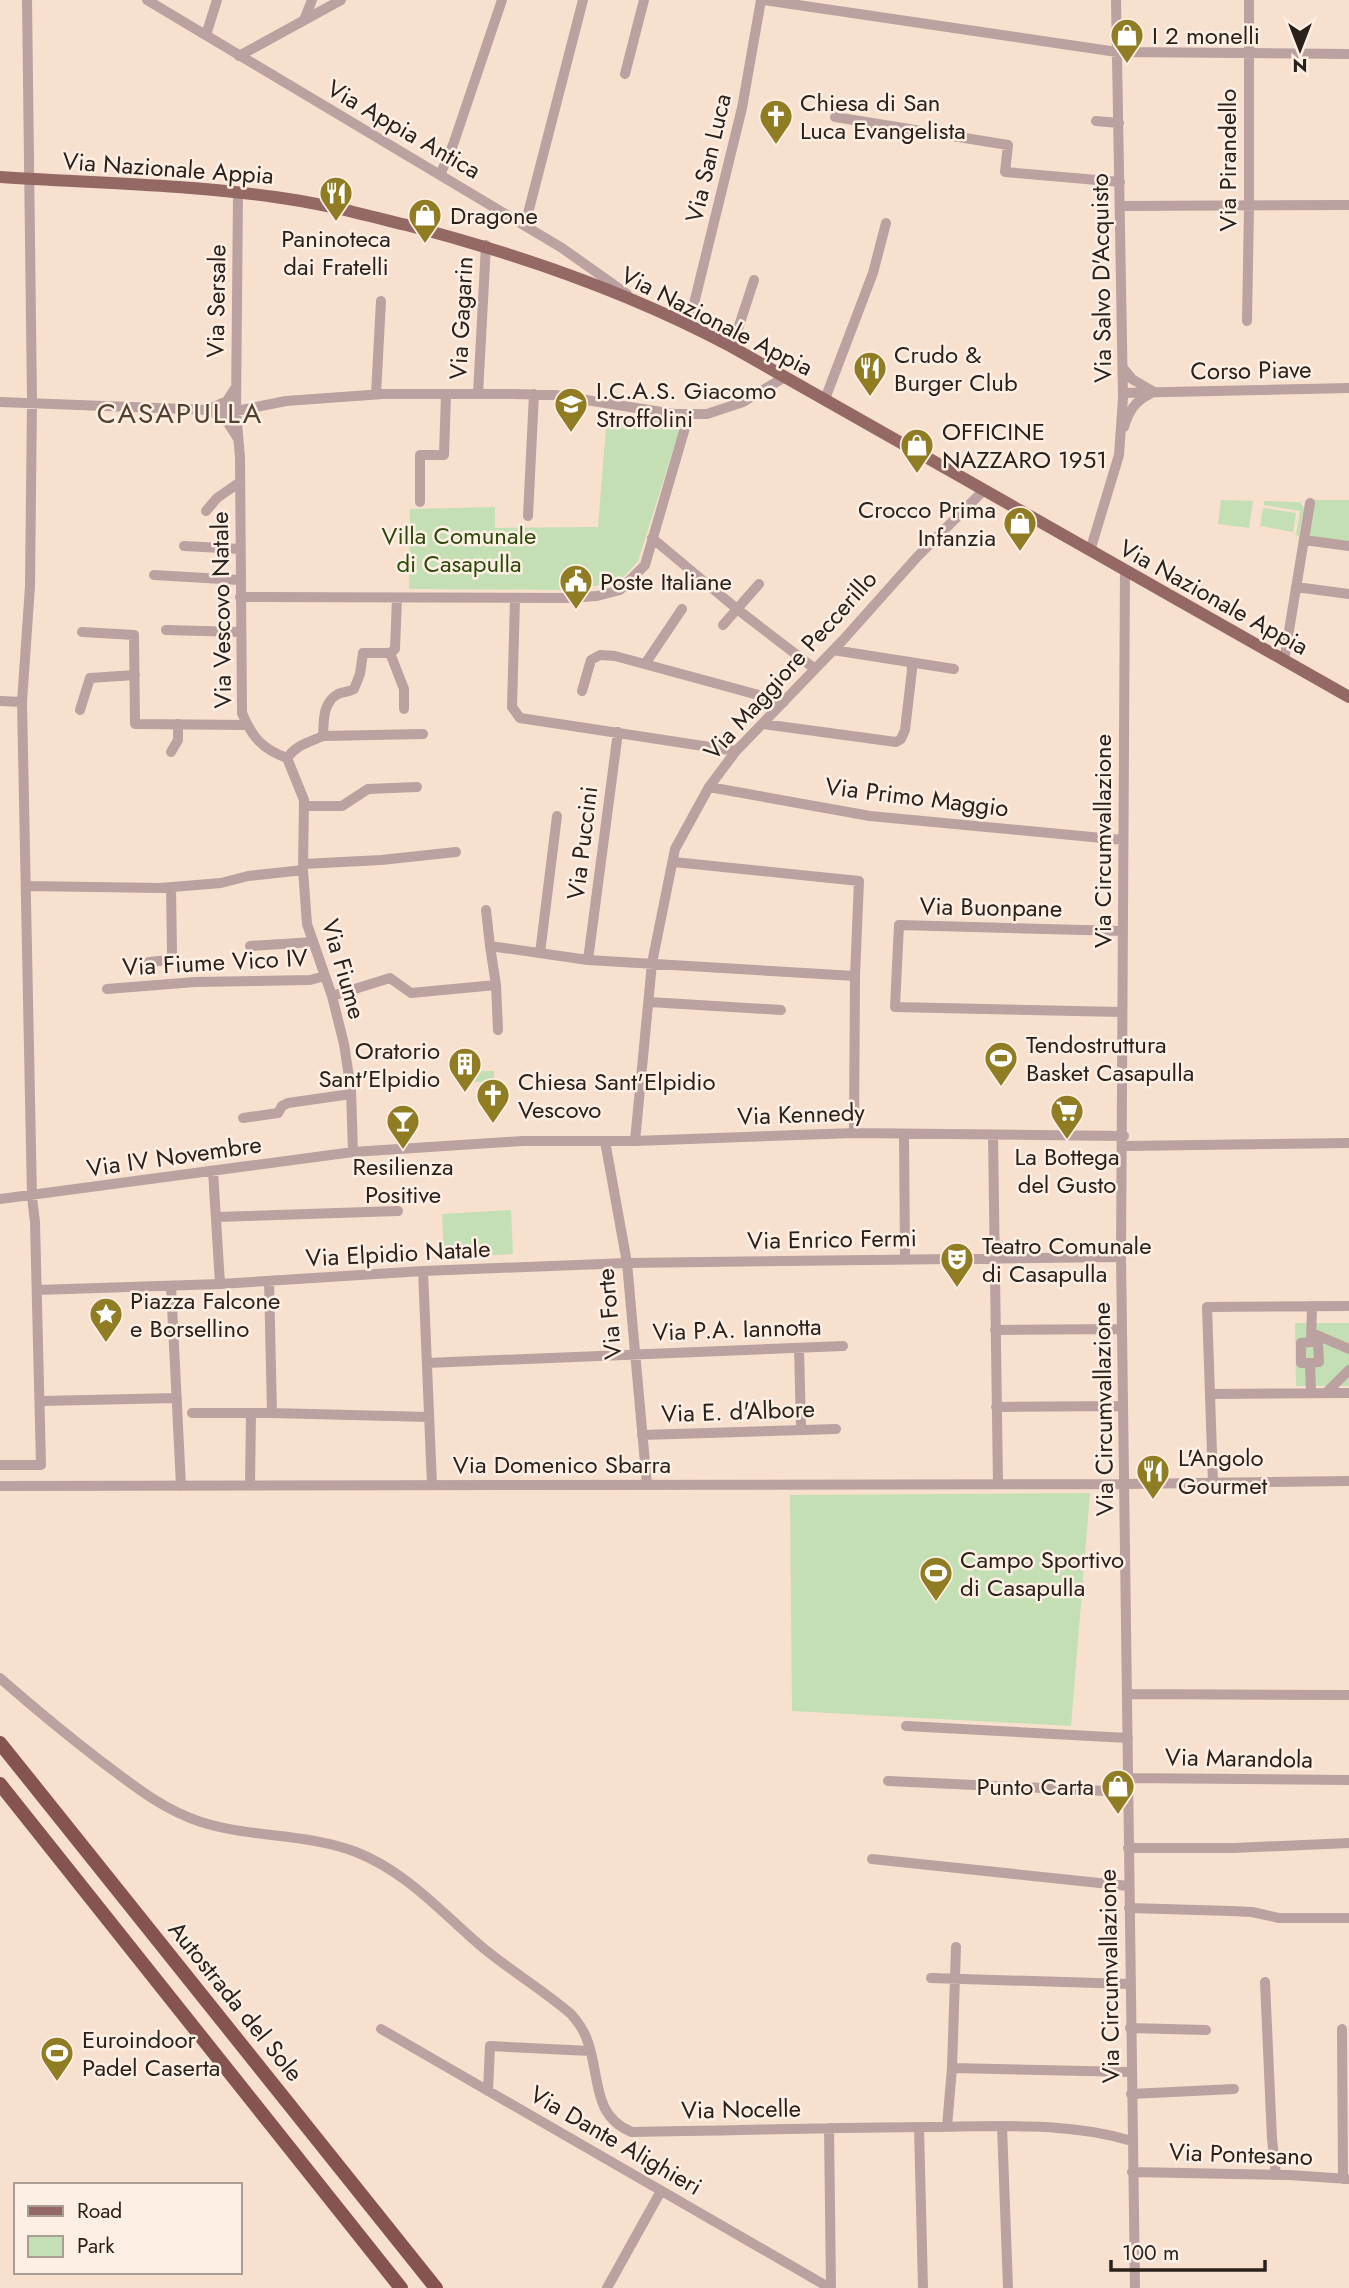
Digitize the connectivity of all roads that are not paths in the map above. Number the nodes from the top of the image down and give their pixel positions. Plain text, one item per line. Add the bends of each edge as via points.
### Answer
1 (26, 0) edge
2 (147, 0) edge
3 (217, 0) edge
4 (312, 0) edge
5 (341, 0) edge
6 (502, 0) edge
7 (583, 0) edge
8 (644, 0) edge
9 (762, 0) edge
10 (1116, 0) edge
11 (1249, 0) edge
12 (304, 21) junction
13 (206, 35) junction
14 (1117, 52) junction
15 (1248, 53) junction
16 (1349, 54) edge
17 (239, 56) junction
18 (625, 74) dead end
19 (835, 117) dead end
20 (1096, 121) dead end
21 (1119, 123) junction
22 (440, 175) junction
23 (0, 177) edge
24 (30, 179) junction
25 (1120, 182) junction
26 (238, 192) junction
27 (1349, 205) edge
28 (1121, 206) junction
29 (1250, 207) junction
30 (886, 223) dead end
31 (525, 225) junction
32 (486, 245) junction
33 (754, 280) dead end
34 (636, 300) junction
35 (381, 301) dead end
36 (1247, 321) dead end
37 (690, 324) junction
38 (732, 347) junction
39 (1124, 368) junction
40 (785, 377) junction
41 (236, 387) junction
42 (1349, 388) edge
43 (1155, 392) junction
44 (1123, 393) junction
45 (376, 394) junction
46 (446, 394) junction
47 (478, 394) junction
48 (534, 394) junction
49 (825, 399) junction
50 (32, 401) junction
51 (0, 402) edge
52 (207, 410) junction
53 (236, 411) junction
54 (689, 414) junction
55 (238, 440) junction
56 (1120, 441) junction
57 (240, 482) junction
58 (983, 491) junction
59 (419, 502) dead end
60 (1310, 503) dead end
61 (206, 511) dead end
62 (528, 516) dead end
63 (652, 538) junction
64 (1304, 541) junction
65 (1349, 546) edge
66 (184, 547) dead end
67 (240, 549) junction
68 (1090, 551) junction
69 (1125, 571) junction
70 (153, 575) dead end
71 (240, 580) junction
72 (759, 583) dead end
73 (1296, 587) junction
74 (1349, 594) edge
75 (240, 597) junction
76 (397, 598) junction
77 (515, 599) junction
78 (682, 609) dead end
79 (737, 609) junction
80 (723, 625) dead end
81 (166, 630) dead end
82 (82, 632) dead end
83 (240, 632) junction
84 (833, 650) junction
85 (390, 653) junction
86 (1284, 661) junction
87 (911, 662) junction
88 (645, 664) junction
89 (954, 668) dead end
90 (815, 669) junction
91 (135, 674) junction
92 (582, 691) dead end
93 (1349, 697) edge
94 (0, 701) edge
95 (22, 702) junction
96 (784, 702) junction
97 (404, 709) dead end
98 (80, 710) dead end
99 (178, 724) junction
100 (763, 724) junction
101 (247, 725) junction
102 (618, 732) junction
103 (423, 734) dead end
104 (323, 736) junction
105 (736, 751) junction
106 (171, 752) dead end
107 (287, 758) junction
108 (417, 787) dead end
109 (709, 787) junction
110 (304, 806) junction
111 (557, 816) dead end
112 (1123, 840) junction
113 (456, 852) dead end
114 (674, 862) junction
115 (303, 867) junction
116 (27, 886) junction
117 (171, 887) junction
118 (486, 910) dead end
119 (1122, 931) junction
120 (313, 942) junction
121 (250, 946) dead end
122 (490, 946) junction
123 (540, 953) junction
124 (588, 960) junction
125 (149, 962) dead end
126 (652, 963) junction
127 (325, 976) junction
128 (855, 976) junction
129 (496, 985) junction
130 (107, 989) dead end
131 (332, 996) junction
132 (649, 1002) junction
133 (781, 1010) dead end
134 (1122, 1012) junction
135 (498, 1030) dead end
136 (351, 1094) junction
137 (243, 1118) dead end
138 (854, 1133) junction
139 (904, 1133) junction
140 (993, 1135) junction
141 (605, 1140) junction
142 (635, 1141) junction
143 (1124, 1141) junction
144 (1349, 1143) edge
145 (353, 1153) junction
146 (213, 1171) junction
147 (32, 1196) junction
148 (0, 1199) edge
149 (398, 1211) dead end
150 (216, 1217) junction
151 (1121, 1257) junction
152 (995, 1258) junction
153 (905, 1259) junction
154 (627, 1263) junction
155 (423, 1271) junction
156 (269, 1281) junction
157 (220, 1284) junction
158 (171, 1286) junction
159 (37, 1290) junction
160 (1349, 1306) edge
161 (1312, 1307) junction
162 (1122, 1329) junction
163 (995, 1330) junction
164 (1311, 1337) junction
165 (843, 1346) dead end
166 (799, 1348) junction
167 (1349, 1349) edge
168 (634, 1354) junction
169 (427, 1363) junction
170 (1349, 1370) edge
171 (1349, 1392) edge
172 (1311, 1393) junction
173 (1326, 1393) junction
174 (1210, 1394) junction
175 (177, 1398) junction
176 (40, 1401) junction
177 (1124, 1406) junction
178 (996, 1407) junction
179 (192, 1413) dead end
180 (251, 1413) junction
181 (272, 1413) junction
182 (429, 1418) junction
183 (801, 1429) junction
184 (836, 1429) dead end
185 (642, 1435) junction
186 (0, 1465) edge
187 (1349, 1481) edge
188 (1213, 1483) junction
189 (998, 1484) junction
190 (1125, 1484) junction
191 (250, 1485) junction
192 (432, 1485) junction
193 (647, 1485) junction
194 (0, 1486) edge
195 (181, 1486) junction
196 (0, 1678) edge
197 (1128, 1694) junction
198 (1349, 1695) edge
199 (906, 1726) dead end
200 (1128, 1738) junction
201 (0, 1743) edge
202 (1128, 1778) junction
203 (1349, 1780) edge
204 (888, 1781) dead end
205 (0, 1784) edge
206 (1128, 1793) junction
207 (1349, 1843) edge
208 (1128, 1849) junction
209 (872, 1859) dead end
210 (1129, 1885) junction
211 (1129, 1908) junction
212 (1349, 1918) edge
213 (956, 1947) dead end
214 (931, 1978) dead end
215 (956, 1979) junction
216 (1265, 1982) dead end
217 (1129, 1984) junction
218 (1130, 2028) junction
219 (381, 2029) dead end
220 (1342, 2029) dead end
221 (1206, 2030) dead end
222 (590, 2051) junction
223 (952, 2068) junction
224 (1131, 2072) junction
225 (1234, 2089) dead end
226 (488, 2091) junction
227 (1131, 2094) junction
228 (1002, 2126) junction
229 (919, 2127) junction
230 (947, 2127) junction
231 (829, 2128) junction
232 (1132, 2141) junction
233 (1132, 2172) junction
234 (1276, 2175) junction
235 (1346, 2179) edge
236 (661, 2191) junction
237 (401, 2288) edge
238 (436, 2288) edge
239 (607, 2288) edge
240 (831, 2288) edge
241 (923, 2288) edge
242 (1008, 2288) edge
243 (1135, 2288) edge

1 - 24 street
2 - 13 street, Via Appia Antica
3 - 13 street
4 - 12 street
5 - 12 street
6 - 22 street
7 - 31 street
8 - 18 street
9 - 14 street
9 - 37 street, Via San Luca via 742,108
10 - 14 street, Via Salvo D'Acquisto
11 - 15 street, Via Pirandello
12 - 17 street
13 - 17 street, Via Appia Antica
14 - 15 street
14 - 21 street, Via Salvo D'Acquisto
15 - 16 street
15 - 29 street, Via Pirandello
17 - 22 street, Via Appia Antica
19 - 25 street via 1008,145 1006,172
20 - 21 street
21 - 25 street, Via Salvo D'Acquisto
22 - 31 street, Via Appia Antica
23 - 24 main road, Via Nazionale Appia
24 - 26 main road, Via Nazionale Appia
24 - 50 street
25 - 28 street, Via Salvo D'Acquisto
26 - 32 main road, Via Nazionale Appia via 312,203
26 - 41 street, Via Sersale
27 - 29 street
28 - 29 street
28 - 39 street, Via Salvo D'Acquisto
29 - 36 street, Via Pirandello
30 - 49 street via 873,273
31 - 34 street, Via Appia Antica
32 - 34 main road, Via Nazionale Appia
32 - 47 street, Via Gagarin
33 - 38 street
34 - 37 main road, Via Nazionale Appia
35 - 45 street
37 - 38 main road, Via Nazionale Appia
38 - 40 main road, Via Nazionale Appia
39 - 43 street, Corso Piave via 1132,379
39 - 44 street, Via Salvo D'Acquisto
40 - 49 main road, Via Nazionale Appia
40 - 54 street via 743,402 707,414
41 - 52 street via 227,401
41 - 53 street, Via Sersale
42 - 43 street, Corso Piave
43 - 44 street, Corso Piave
43 - 56 street, Corso Piave via 1133,407
44 - 56 street, Via Salvo D'Acquisto
45 - 46 street
45 - 53 street via 286,401
46 - 47 street
46 - 59 street via 444,456 419,456
47 - 48 street
48 - 54 street
48 - 62 street
49 - 58 main road, Via Nazionale Appia
50 - 51 street
50 - 52 street
50 - 95 street via 30,586
52 - 53 street
52 - 55 street via 228,423
53 - 55 street, Via Vescovo Natale
54 - 63 street
55 - 57 street, Via Vescovo Natale
56 - 68 street, Via Salvo D'Acquisto
57 - 61 street
57 - 67 street, Via Vescovo Natale
58 - 68 main road, Via Nazionale Appia
58 - 84 street, Via Maggiore Peccerillo
60 - 64 street
63 - 77 street via 645,565 620,590 597,596
63 - 79 street
64 - 65 street
64 - 73 street
66 - 67 street
67 - 71 street, Via Vescovo Natale
68 - 69 main road, Via Nazionale Appia
69 - 86 main road, Via Nazionale Appia
69 - 112 street, Via Circumvallazione
70 - 71 street
71 - 75 street, Via Vescovo Natale
72 - 79 street
73 - 74 street
73 - 86 street
75 - 76 street
75 - 83 street, Via Vescovo Natale
76 - 77 street
76 - 85 street via 395,649
77 - 102 street via 514,713 520,718
78 - 88 street
79 - 80 street
79 - 90 street
81 - 83 street
82 - 91 street via 134,635
83 - 101 street, Via Vescovo Natale via 242,713
84 - 87 street
84 - 90 street, Via Maggiore Peccerillo
85 - 97 street via 404,689
85 - 104 street via 363,653 354,689 328,702
86 - 93 main road, Via Nazionale Appia
87 - 89 street
87 - 100 street via 905,730 896,742
88 - 92 street via 600,655 591,660
88 - 96 street
90 - 96 street, Via Maggiore Peccerillo
91 - 98 street via 90,678
91 - 99 street via 135,724
94 - 95 street
95 - 116 street
96 - 100 street, Via Maggiore Peccerillo
99 - 101 street
99 - 106 street via 178,740
100 - 105 street, Via Maggiore Peccerillo
101 - 107 street, Via Vescovo Natale via 269,751
102 - 105 street
102 - 124 street, Via Puccini
103 - 104 street
104 - 107 street via 304,742
105 - 109 street, Via Maggiore Peccerillo
107 - 110 street, Via Fiume
108 - 110 street via 368,789 342,806
109 - 112 street, Via Primo Maggio via 870,816
109 - 114 street, Via Maggiore Peccerillo via 676,849
110 - 115 street, Via Fiume
111 - 123 street
112 - 119 street, Via Circumvallazione
113 - 115 street
114 - 126 street, Via Maggiore Peccerillo
114 - 128 street via 859,881
115 - 117 street via 221,883
115 - 120 street, Via Fiume via 307,924
116 - 117 street
116 - 147 street
117 - 125 street via 172,954 169,960
118 - 122 street
119 - 134 street, Via Circumvallazione
119 - 134 street, Via Buonpane via 899,925 894,1007
120 - 121 street
120 - 127 street, Via Fiume
122 - 123 street
122 - 129 street
123 - 124 street
124 - 126 street
126 - 128 street
126 - 132 street, Via Maggiore Peccerillo
127 - 130 street, Via Fiume Vico IV via 269,983 195,982
127 - 131 street, Via Fiume
128 - 138 street
129 - 131 street via 411,993 390,978
129 - 135 street
131 - 136 street, Via Fiume
132 - 133 street
132 - 142 street, Via Maggiore Peccerillo
134 - 143 street, Via Circumvallazione
136 - 137 street via 288,1103 278,1112
136 - 145 street, Via Fiume
138 - 139 street, Via Kennedy
138 - 142 street, Via Kennedy
139 - 140 street, Via Kennedy
139 - 153 street
140 - 143 street, Via Kennedy
140 - 152 street
141 - 142 street, Via Kennedy
141 - 145 street, Via Kennedy
141 - 154 street, Via Forte
143 - 144 street, Via Kennedy
143 - 151 street, Via Circumvallazione
145 - 146 street, Via IV Novembre
146 - 147 street, Via IV Novembre
146 - 150 street
147 - 148 street, Via IV Novembre
147 - 159 street
149 - 150 street
150 - 157 street
151 - 152 street, Via Enrico Fermi
151 - 162 street, Via Circumvallazione
152 - 153 street, Via Enrico Fermi
152 - 163 street
153 - 154 street, Via Enrico Fermi
154 - 155 street, Via Elpidio Natale
154 - 168 street, Via Forte
155 - 156 street, Via Elpidio Natale
155 - 169 street
156 - 157 street, Via Elpidio Natale
156 - 181 street
157 - 158 street, Via Elpidio Natale
158 - 159 street
158 - 175 street
159 - 176 street
160 - 161 street
161 - 164 street
161 - 174 street via 1207,1307
162 - 163 street
162 - 177 street, Via Circumvallazione
163 - 178 street
164 - 167 street
164 - 172 street via 1318,1342 1319,1363 1310,1363
165 - 166 street, Via P.A. Iannotta
166 - 168 street, Via P.A. Iannotta
166 - 183 street
168 - 169 street, Via P.A. Iannotta
168 - 185 street, Via Forte
169 - 182 street
170 - 173 street
171 - 173 street
172 - 173 street
172 - 174 street
174 - 188 street
175 - 176 street
175 - 195 street
176 - 186 street via 41,1465
177 - 178 street
177 - 190 street, Via Circumvallazione
178 - 189 street
179 - 180 street
180 - 181 street
180 - 191 street
181 - 182 street
182 - 192 street
183 - 184 street, Via E. d'Albore
183 - 185 street, Via E. d'Albore
185 - 193 street, Via Forte
187 - 188 street, Via Domenico Sbarra
188 - 190 street, Via Domenico Sbarra
189 - 190 street, Via Domenico Sbarra
189 - 193 street, Via Domenico Sbarra
190 - 197 street, Via Circumvallazione
191 - 192 street, Via Domenico Sbarra
191 - 195 street, Via Domenico Sbarra
192 - 193 street, Via Domenico Sbarra
194 - 195 street, Via Domenico Sbarra
196 - 222 street, Via Nocelle via 140,1791 180,1815 356,1852 377,1862 571,2014 586,2035
197 - 198 street
197 - 200 street, Via Circumvallazione
199 - 200 street
200 - 202 street, Via Circumvallazione
201 - 238 highway, Autostrada del Sole
202 - 203 street, Via Marandola
202 - 206 street, Via Circumvallazione
204 - 206 street
205 - 237 highway, Autostrada del Sole
206 - 208 street, Via Circumvallazione
207 - 208 street
208 - 210 street, Via Circumvallazione
209 - 210 street
210 - 211 street, Via Circumvallazione
211 - 212 street via 1242,1912 1279,1919
211 - 217 street, Via Circumvallazione
213 - 215 street
214 - 215 street
215 - 217 street
215 - 223 street
216 - 234 street
217 - 218 street, Via Circumvallazione
218 - 221 street
218 - 224 street, Via Circumvallazione
219 - 226 street, Via Dante Alighieri
220 - 235 street
222 - 226 street via 490,2046
222 - 231 street, Via Nocelle via 605,2111 618,2127 632,2132
223 - 224 street
223 - 230 street
224 - 227 street, Via Circumvallazione
225 - 227 street
226 - 236 street, Via Dante Alighieri
227 - 232 street, Via Circumvallazione
228 - 230 street, Via Nocelle
228 - 232 street, Via Nocelle via 1075,2128
228 - 242 street
229 - 230 street, Via Nocelle
229 - 231 street, Via Nocelle
229 - 241 street
231 - 240 street
232 - 233 street, Via Circumvallazione
233 - 234 street, Via Pontesano
233 - 243 street, Via Circumvallazione
234 - 235 street, Via Pontesano
236 - 239 street
236 - 240 street, Via Dante Alighieri

